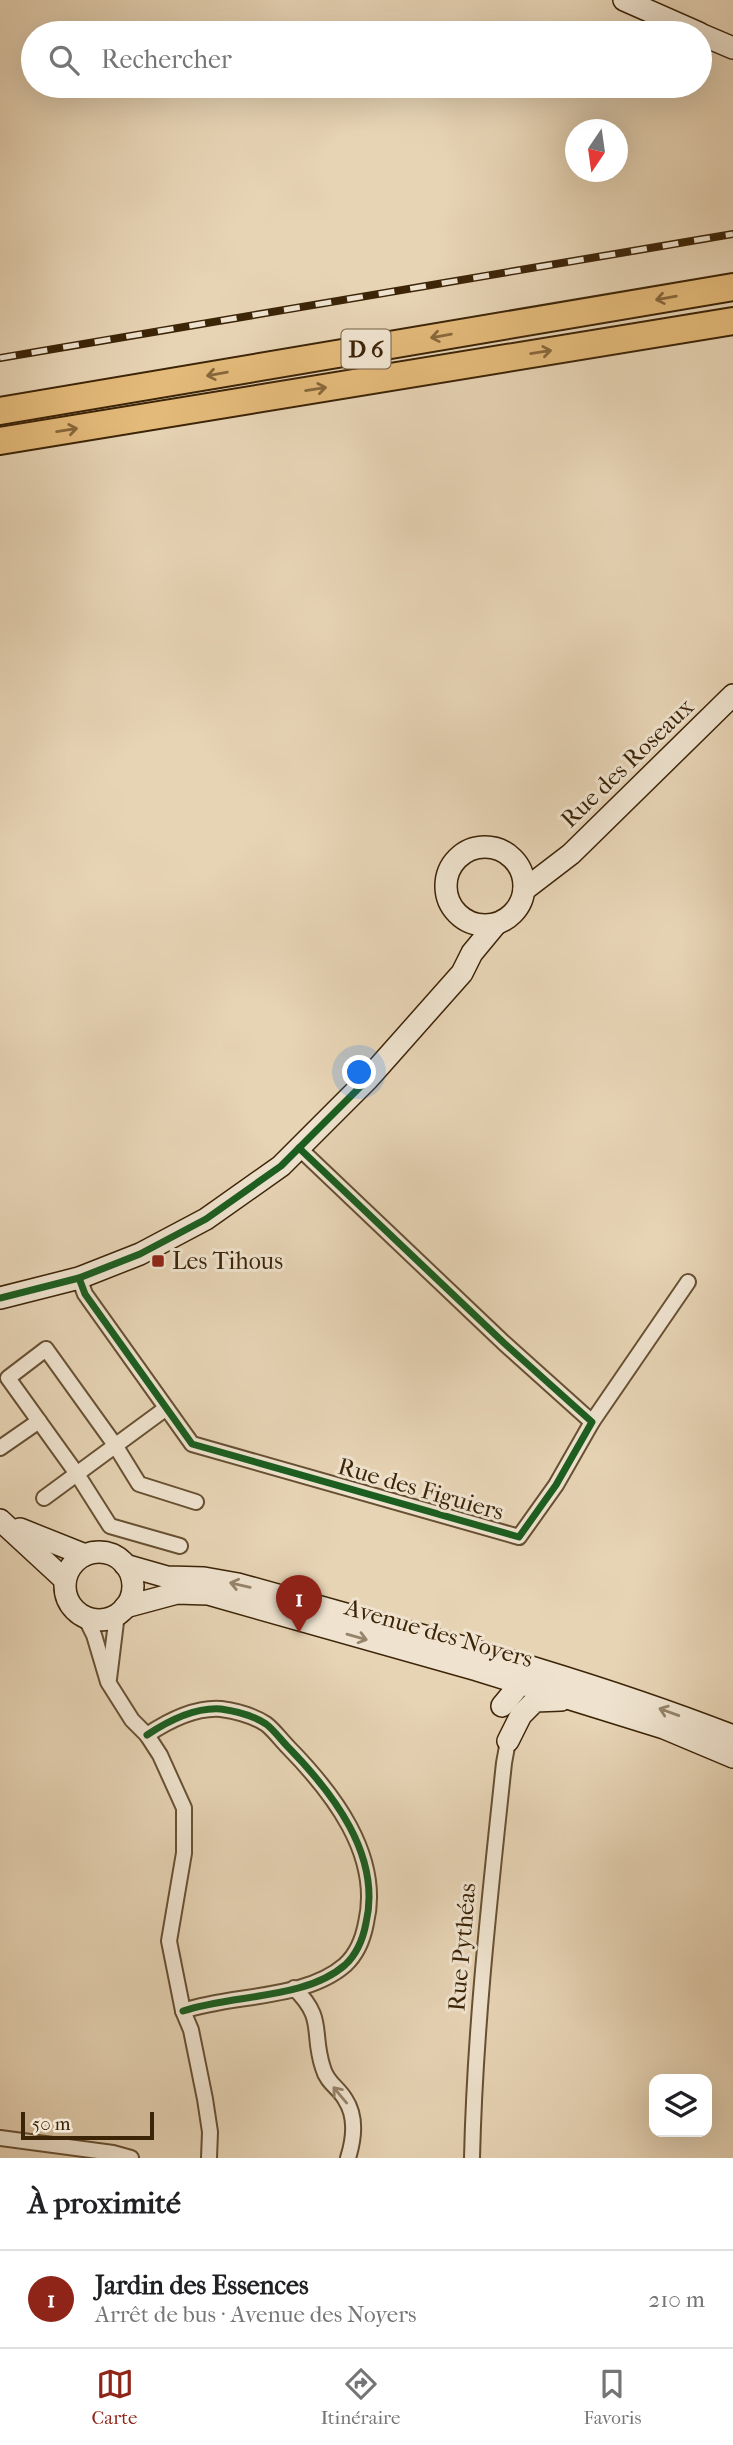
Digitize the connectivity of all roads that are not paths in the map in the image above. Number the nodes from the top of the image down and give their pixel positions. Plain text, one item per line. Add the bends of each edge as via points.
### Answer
1 (624, 0) edge
2 (670, 21) edge
3 (712, 39) edge
4 (733, 48) edge
5 (733, 287) edge
6 (733, 321) edge
7 (0, 411) edge
8 (0, 441) edge
9 (733, 695) edge
10 (555, 867) junction
11 (520, 868) junction
12 (524, 890) junction
13 (469, 922) junction
14 (496, 924) junction
15 (472, 953) junction
16 (299, 1148) junction
17 (79, 1278) junction
18 (688, 1282) dead end
19 (0, 1298) edge
20 (165, 1409) junction
21 (39, 1421) junction
22 (592, 1422) junction
23 (115, 1445) junction
24 (0, 1448) edge
25 (77, 1474) junction
26 (44, 1498) dead end
27 (195, 1502) dead end
28 (2, 1522) edge
29 (180, 1546) dead end
30 (85, 1555) junction
31 (125, 1564) junction
32 (65, 1580) junction
33 (121, 1610) junction
34 (85, 1617) junction
35 (477, 1671) junction
36 (108, 1682) junction
37 (521, 1683) junction
38 (587, 1683) junction
39 (571, 1699) junction
40 (502, 1706) junction
41 (147, 1735) junction
42 (733, 1736) edge
43 (508, 1741) junction
44 (733, 1757) edge
45 (293, 1988) junction
46 (183, 2011) junction
47 (0, 2138) edge
48 (131, 2158) edge
49 (209, 2158) edge
50 (348, 2158) edge
51 (472, 2158) edge

1 - 2 street
3 - 4 street
5 -> 7 highway, D 6
8 -> 6 highway, D 6
9 - 10 street, Rue des Roseaux
10 - 11 street
10 - 12 street, Rue des Roseaux
11 - 12 street
11 - 13 street via 511,857 487,847 461,855 452,865 446,891 458,915
12 - 14 street, Rue des Roseaux via 515,911
13 - 14 street
13 - 15 street
14 - 15 street, Rue des Roseaux
15 - 16 street, Rue des Roseaux via 462,973 402,1041
16 - 17 street, Rue des Roseaux via 206,1219 140,1254
16 - 22 street
17 - 19 street, Rue des Roseaux
17 - 20 street, Rue des Figuiers via 85,1294
18 - 22 street
20 - 22 street, Rue des Figuiers via 192,1444 519,1537
20 - 23 street
21 - 23 street via 8,1378 46,1349
21 - 24 street
21 - 25 street
23 - 25 street
23 - 27 street via 139,1484
25 - 26 street
25 - 29 street via 110,1526
28 - 30 street
28 - 32 street
30 - 31 street via 107,1553
30 - 32 street via 68,1569
31 - 33 street via 133,1586
38 -> 31 street, Avenue des Noyers via 238,1584 167,1577
32 - 34 street via 69,1602
33 - 34 street via 95,1619
33 -> 35 street, Avenue des Noyers via 177,1593 208,1594
33 - 36 street
34 - 36 street
35 - 37 street, Avenue des Noyers
35 - 40 street
36 - 41 street
37 - 38 street via 549,1674
37 - 39 street, Avenue des Noyers
37 - 40 street
42 -> 38 street, Avenue des Noyers
39 - 43 street via 535,1701 521,1715
39 - 44 street, Avenue des Noyers via 664,1728
40 - 43 street
41 - 45 street via 166,1722 198,1711 219,1709 250,1716 266,1724 334,1801 360,1847 369,1910 359,1945 346,1964 329,1976
41 - 46 street via 184,1808 184,1853 169,1941
43 - 51 street, Rue Pythéas via 482,1973
45 - 46 street
50 -> 45 street via 352,2117 345,2099 327,2081 314,2011
46 - 49 street via 205,2099
47 - 48 street

